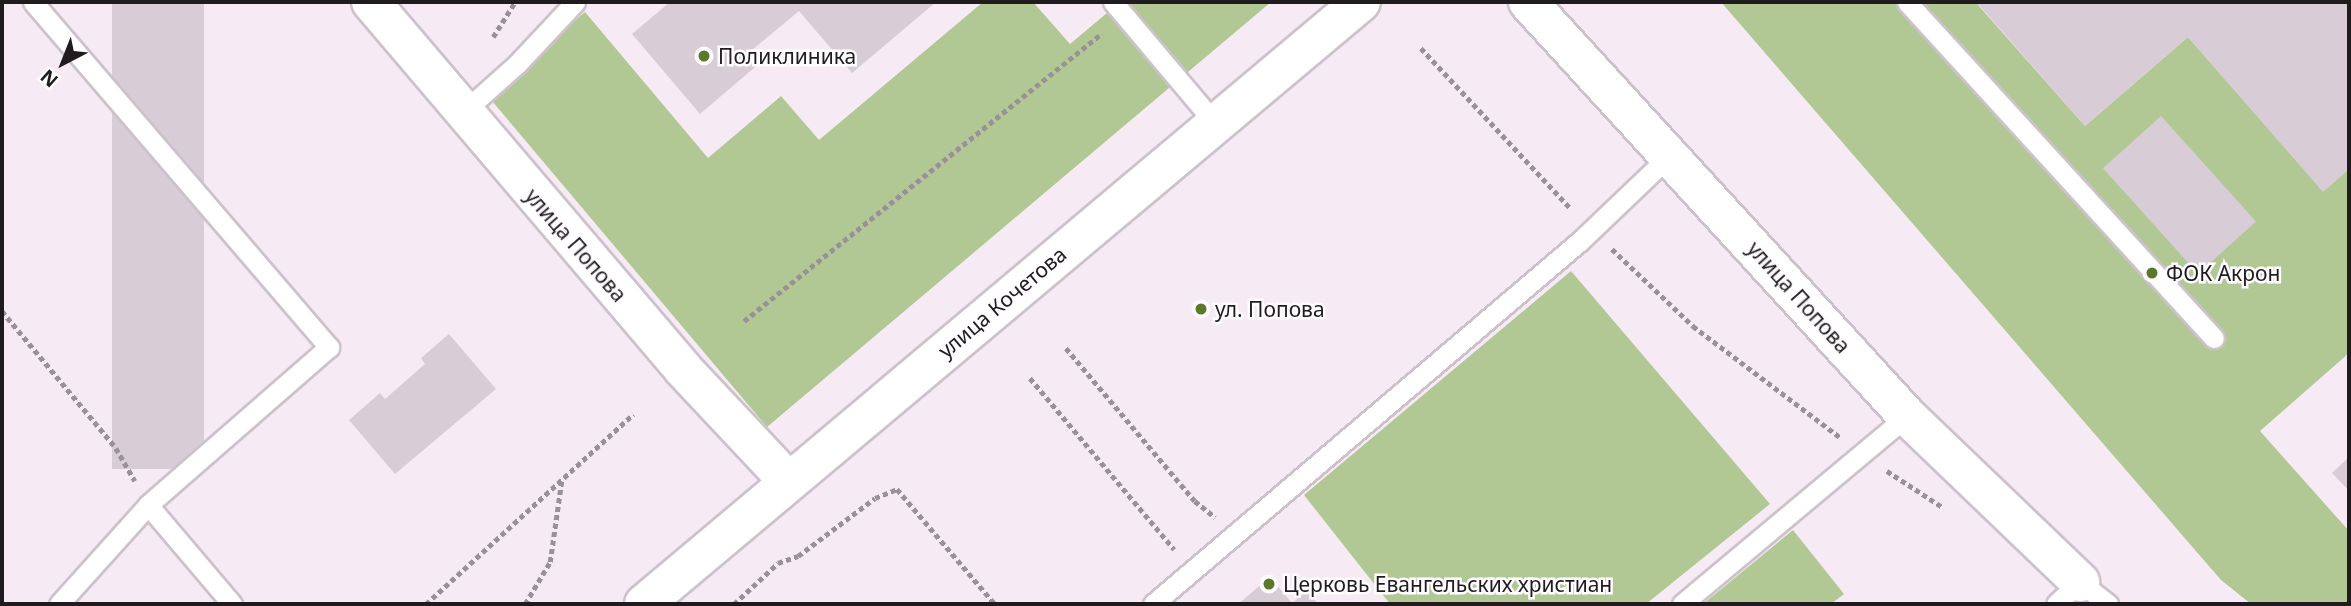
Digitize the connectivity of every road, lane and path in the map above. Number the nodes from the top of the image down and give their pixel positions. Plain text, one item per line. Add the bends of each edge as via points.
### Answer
1 (33, 2) edge
2 (371, 2) edge
3 (515, 2) edge
4 (575, 2) edge
5 (1361, 2) edge
6 (1528, 2) edge
7 (1907, 2) edge
8 (1119, 9) edge
9 (493, 37) dead end
10 (1421, 48) dead end
11 (462, 113) junction
12 (1214, 122) junction
13 (1670, 155) junction
14 (1592, 230) junction
15 (2, 312) edge
16 (744, 321) dead end
17 (2214, 338) dead end
18 (1066, 348) dead end
19 (1030, 378) dead end
20 (634, 414) dead end
21 (1907, 416) junction
22 (1863, 454) junction
23 (562, 477) junction
24 (789, 482) junction
25 (148, 505) junction
26 (1956, 516) dead end
27 (1237, 535) junction
28 (1193, 571) junction
29 (2082, 597) edge
30 (59, 604) edge
31 (232, 604) edge
32 (426, 604) edge
33 (525, 604) edge
34 (645, 604) edge
35 (734, 604) edge
36 (995, 604) edge
37 (1153, 604) edge
38 (1682, 604) edge

1 - 25 lane via 328,347
2 - 11 street, улица Попова
3 - 9 path
4 - 11 lane via 517,64
5 - 12 street, улица Кочетова
6 - 13 street, улица Попова
7 - 17 lane
8 - 12 lane
8 - 16 path
10 - 14 path
11 - 24 street, улица Попова via 683,369
12 - 24 street, улица Кочетова
13 - 14 lane
13 - 21 street, улица Попова
14 - 22 path via 1693,326
14 - 27 lane
15 - 25 path via 116,448
18 - 27 path via 1195,500
19 - 28 path
20 - 23 path
21 - 22 lane
21 - 29 street, улица Попова
22 - 26 path
22 - 38 lane
23 - 32 path
23 - 33 path via 551,562
24 - 34 street, улица Кочетова
25 - 30 lane
25 - 31 lane
27 - 28 lane
28 - 37 lane
35 - 36 path via 778,563 798,556 875,498 897,489

